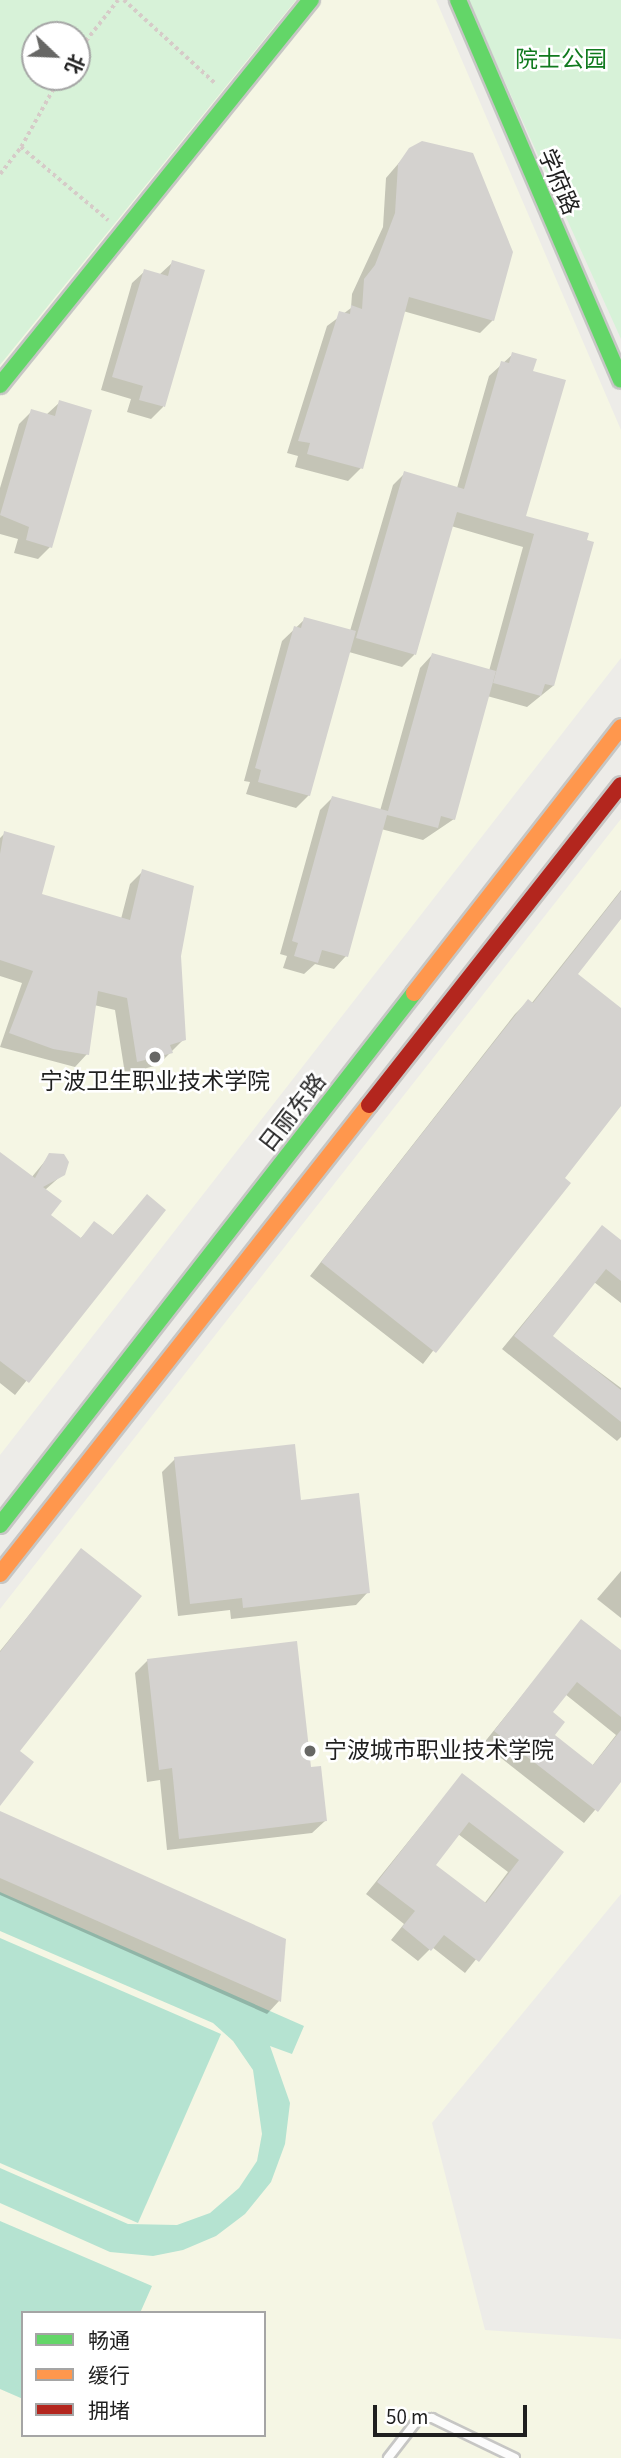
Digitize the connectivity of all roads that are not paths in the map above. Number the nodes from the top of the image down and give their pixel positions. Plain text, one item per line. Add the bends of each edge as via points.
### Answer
1 (311, 0) edge
2 (458, 0) edge
3 (621, 380) edge
4 (0, 385) edge
5 (621, 727) edge
6 (621, 785) edge
7 (0, 1525) edge
8 (0, 1574) edge
9 (388, 2458) edge
10 (515, 2458) edge

1 - 4 main road
2 - 3 main road, 学府路
5 - 7 main road, 日丽东路
6 - 8 main road
9 - 10 lane via 419,2418 432,2418

